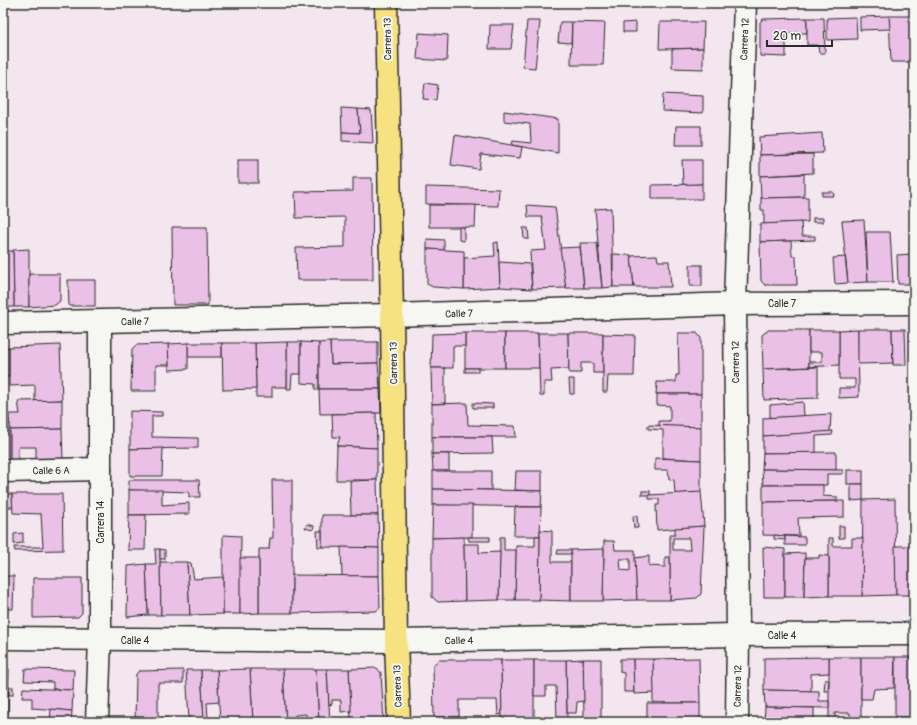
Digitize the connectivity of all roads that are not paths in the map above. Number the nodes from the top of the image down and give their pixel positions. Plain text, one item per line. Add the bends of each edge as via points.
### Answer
1 (386, 3) edge
2 (745, 3) edge
3 (914, 303) edge
4 (735, 304) junction
5 (392, 315) junction
6 (100, 322) junction
7 (3, 323) edge
8 (100, 469) junction
9 (3, 471) edge
10 (914, 634) edge
11 (738, 635) junction
12 (3, 638) edge
13 (100, 639) junction
14 (396, 642) junction
15 (97, 722) edge
16 (399, 722) edge
17 (737, 722) edge

1 - 5 main road, Carrera 13
2 - 4 street, Carrera 12
3 - 4 street, Calle 7
4 - 5 street, Calle 7
4 - 11 street, Carrera 12
5 - 6 street, Calle 7
5 - 14 main road, Carrera 13
6 - 7 street, Calle 7
6 - 8 street, Carrera 14
8 - 9 street, Calle 6 A
8 - 13 street, Carrera 14
10 - 11 street, Calle 4
11 - 14 street, Calle 4
11 - 17 street, Carrera 12
12 - 13 street, Calle 4
13 - 14 street, Calle 4
13 - 15 street, Carrera 14
14 - 16 main road, Carrera 13

